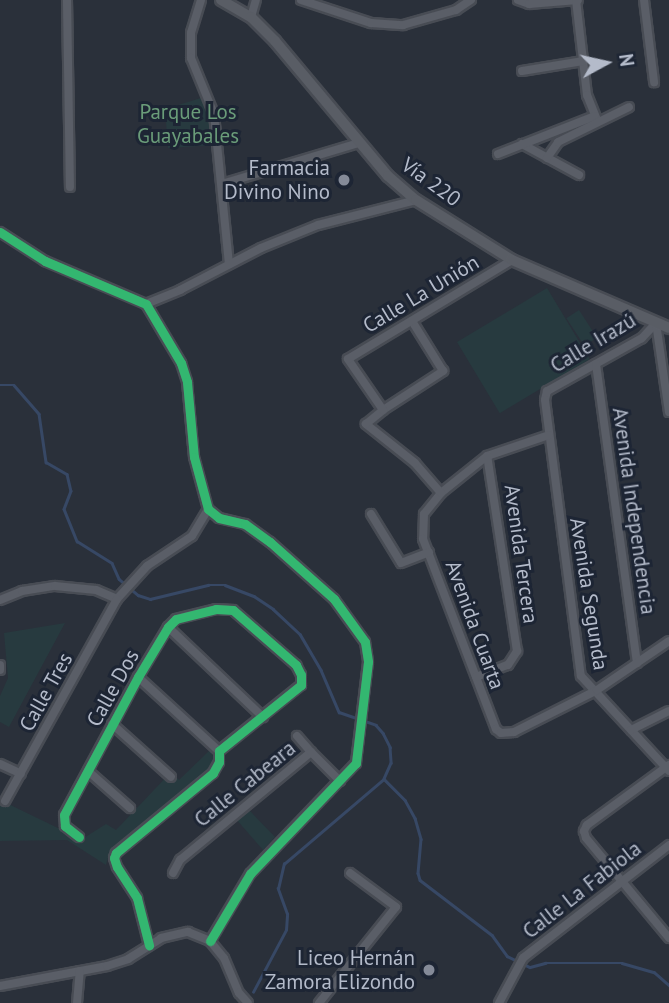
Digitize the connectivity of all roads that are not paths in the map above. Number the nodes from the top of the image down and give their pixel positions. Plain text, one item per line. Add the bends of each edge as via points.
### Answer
1 (67, 0) edge
2 (201, 0) edge
3 (221, 0) edge
4 (256, 0) edge
5 (301, 0) edge
6 (471, 0) edge
7 (518, 0) edge
8 (577, 0) edge
9 (644, 0) edge
10 (251, 17) junction
11 (583, 61) junction
12 (522, 71) dead end
13 (654, 82) dead end
14 (629, 107) dead end
15 (596, 119) junction
16 (359, 143) junction
17 (522, 144) junction
18 (498, 154) dead end
19 (547, 158) junction
20 (579, 175) dead end
21 (222, 184) junction
22 (70, 187) dead end
23 (416, 200) junction
24 (0, 232) edge
25 (512, 260) junction
26 (229, 264) junction
27 (146, 304) junction
28 (412, 321) junction
29 (656, 324) junction
30 (669, 328) edge
31 (596, 364) junction
32 (547, 391) joint
33 (668, 400) edge
34 (383, 411) junction
35 (669, 412) edge
36 (549, 435) junction
37 (487, 456) junction
38 (441, 493) junction
39 (208, 509) junction
40 (371, 514) dead end
41 (429, 552) junction
42 (117, 599) junction
43 (0, 600) edge
44 (168, 627) junction
45 (669, 641) edge
46 (637, 663) junction
47 (138, 677) junction
48 (476, 677) junction
49 (597, 691) junction
50 (669, 711) edge
51 (262, 717) junction
52 (112, 724) junction
53 (631, 730) junction
54 (297, 736) dead end
55 (219, 751) junction
56 (311, 752) junction
57 (0, 764) edge
58 (668, 767) edge
59 (88, 771) junction
60 (21, 774) junction
61 (171, 777) dead end
62 (340, 781) junction
63 (5, 801) dead end
64 (130, 808) dead end
65 (79, 837) dead end
66 (669, 845) edge
67 (173, 873) dead end
68 (351, 873) dead end
69 (623, 881) junction
70 (669, 938) edge
71 (210, 941) junction
72 (149, 946) junction
73 (80, 971) junction
74 (0, 986) edge
75 (77, 1003) edge
76 (248, 1003) edge
77 (319, 1003) edge
78 (499, 1003) edge

1 - 22 street
2 - 21 street via 191,33 191,58 214,114
3 - 10 main road, Vía 220
4 - 10 street
5 - 6 street via 372,23 404,25 456,10
7 - 8 street via 529,4
8 - 11 street
9 - 13 street
10 - 16 main road, Vía 220
11 - 12 street
11 - 15 street via 587,95
14 - 15 street
15 - 17 street
15 - 19 street via 558,142
16 - 21 street
16 - 23 main road, Vía 220
17 - 18 street
17 - 19 street
19 - 20 street
21 - 26 street
23 - 25 main road, Vía 220
23 - 26 street via 318,225
24 - 27 street via 45,261
25 - 28 street, Calle La Unión
25 - 29 main road, Vía 220
26 - 27 street
27 - 39 street via 184,372 194,457
28 - 34 street via 443,371
28 - 34 street, Calle La Unión via 348,359
29 - 30 main road, Vía 220
29 - 31 street, Calle Irazú via 642,338
29 - 33 street
31 - 32 street, Calle Irazú
31 - 46 street, Avenida Independencia
32 - 36 street, Avenida Segunda
33 - 35 street
34 - 38 street via 366,424 415,463
36 - 37 street
36 - 49 street, Avenida Segunda via 579,670
37 - 38 street
37 - 48 street, Avenida Tercera via 516,657
38 - 41 street, Avenida Cuarta via 424,514 422,526
39 - 42 street, Calle Tres via 192,536 158,557
39 - 62 street via 219,518 245,524 270,542 334,598 365,642 368,662 356,762
40 - 41 street via 401,562
41 - 48 street, Avenida Cuarta
42 - 43 street via 96,590 55,586
42 - 60 street, Calle Tres
44 - 47 street, Calle Dos
44 - 51 street
44 - 51 street via 176,619 233,610 296,665 301,685
45 - 46 street
46 - 49 street
47 - 52 street, Calle Dos
47 - 55 street
48 - 49 street, Avenida Cuarta via 501,733 514,733
49 - 53 street, Avenida Segunda
50 - 53 street
51 - 55 street
52 - 59 street, Calle Dos
52 - 61 street
53 - 58 street, Avenida Segunda
54 - 56 street
55 - 72 street via 214,773 114,858 137,898
56 - 62 street, Calle Cabeara
56 - 67 street, Calle Cabeara via 180,860
57 - 60 street
58 - 69 street via 584,831
59 - 64 street
59 - 65 street, Calle Dos via 62,820
60 - 63 street, Calle Tres
62 - 71 street via 250,874
66 - 69 street, Calle La Fabiola
68 - 77 street via 396,907
69 - 70 street
69 - 78 street, Calle La Fabiola via 523,958
71 - 72 street via 188,932
71 - 76 street
72 - 73 street via 128,959
73 - 74 street
73 - 75 street

